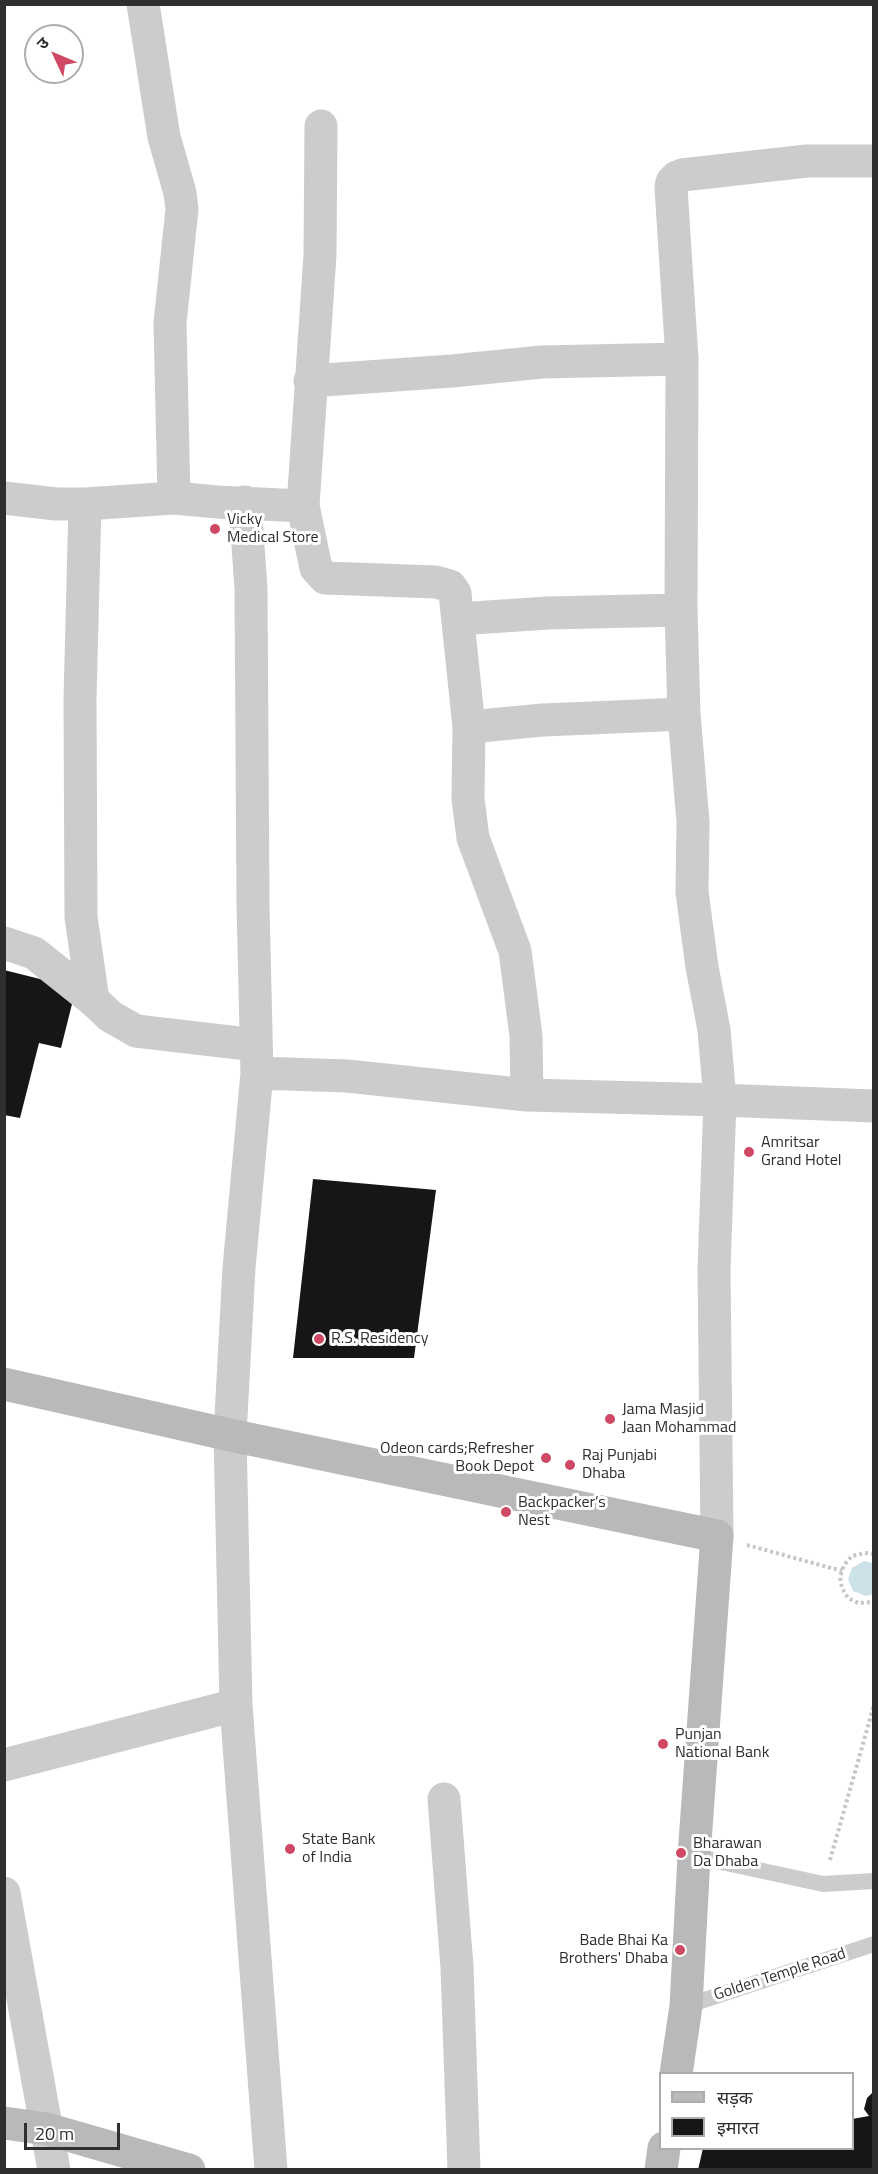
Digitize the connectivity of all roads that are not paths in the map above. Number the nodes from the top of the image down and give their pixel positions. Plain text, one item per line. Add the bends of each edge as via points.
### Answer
1 (143, 4) edge
2 (321, 126) dead end
3 (873, 160) edge
4 (682, 359) junction
5 (310, 381) junction
6 (4, 498) edge
7 (174, 498) junction
8 (245, 502) junction
9 (86, 504) junction
10 (303, 506) junction
11 (681, 610) junction
12 (458, 619) junction
13 (684, 714) junction
14 (469, 727) junction
15 (4, 943) edge
16 (93, 1000) junction
17 (256, 1059) junction
18 (527, 1095) junction
19 (720, 1100) junction
20 (873, 1106) edge
21 (4, 1383) edge
22 (230, 1435) junction
23 (717, 1536) junction
24 (236, 1706) junction
25 (4, 1765) edge
26 (444, 1799) dead end
27 (694, 1856) junction
28 (873, 1881) edge
29 (4, 1893) edge
30 (873, 1944) edge
31 (686, 2006) junction
32 (675, 2072) edge
33 (4, 2123) edge
34 (47, 2130) junction
35 (664, 2150) edge
36 (54, 2169) edge
37 (189, 2169) edge
38 (272, 2169) edge
39 (464, 2169) edge
40 (661, 2169) edge

1 - 7 street via 164,137 182,209 170,323
2 - 5 street via 320,255
3 - 4 street via 807,161 682,175 672,182
4 - 5 street via 542,362
4 - 11 street
5 - 10 street
6 - 9 street
7 - 8 street
7 - 9 street
8 - 10 street
8 - 17 street via 250,589
9 - 16 street via 80,699 81,917
10 - 12 street via 316,568 325,578 443,584 455,592
11 - 12 street
11 - 13 street
12 - 14 street
13 - 14 street
13 - 19 street via 693,822 693,892 714,1030
14 - 18 street via 468,799 473,838 516,951 526,1036
15 - 16 street via 34,953
16 - 17 street via 110,1016 136,1031
17 - 18 street via 347,1076
17 - 22 street
18 - 19 street
19 - 20 street
19 - 23 street via 714,1269
21 - 22 street
22 - 23 street
22 - 24 street
23 - 27 street
24 - 25 street
24 - 38 street
26 - 39 street via 457,1967
27 - 28 lane via 824,1884
27 - 31 street
29 - 34 street
30 - 31 lane, Golden Temple Road
31 - 32 street
33 - 34 street
34 - 36 street
34 - 37 street
35 - 40 street

